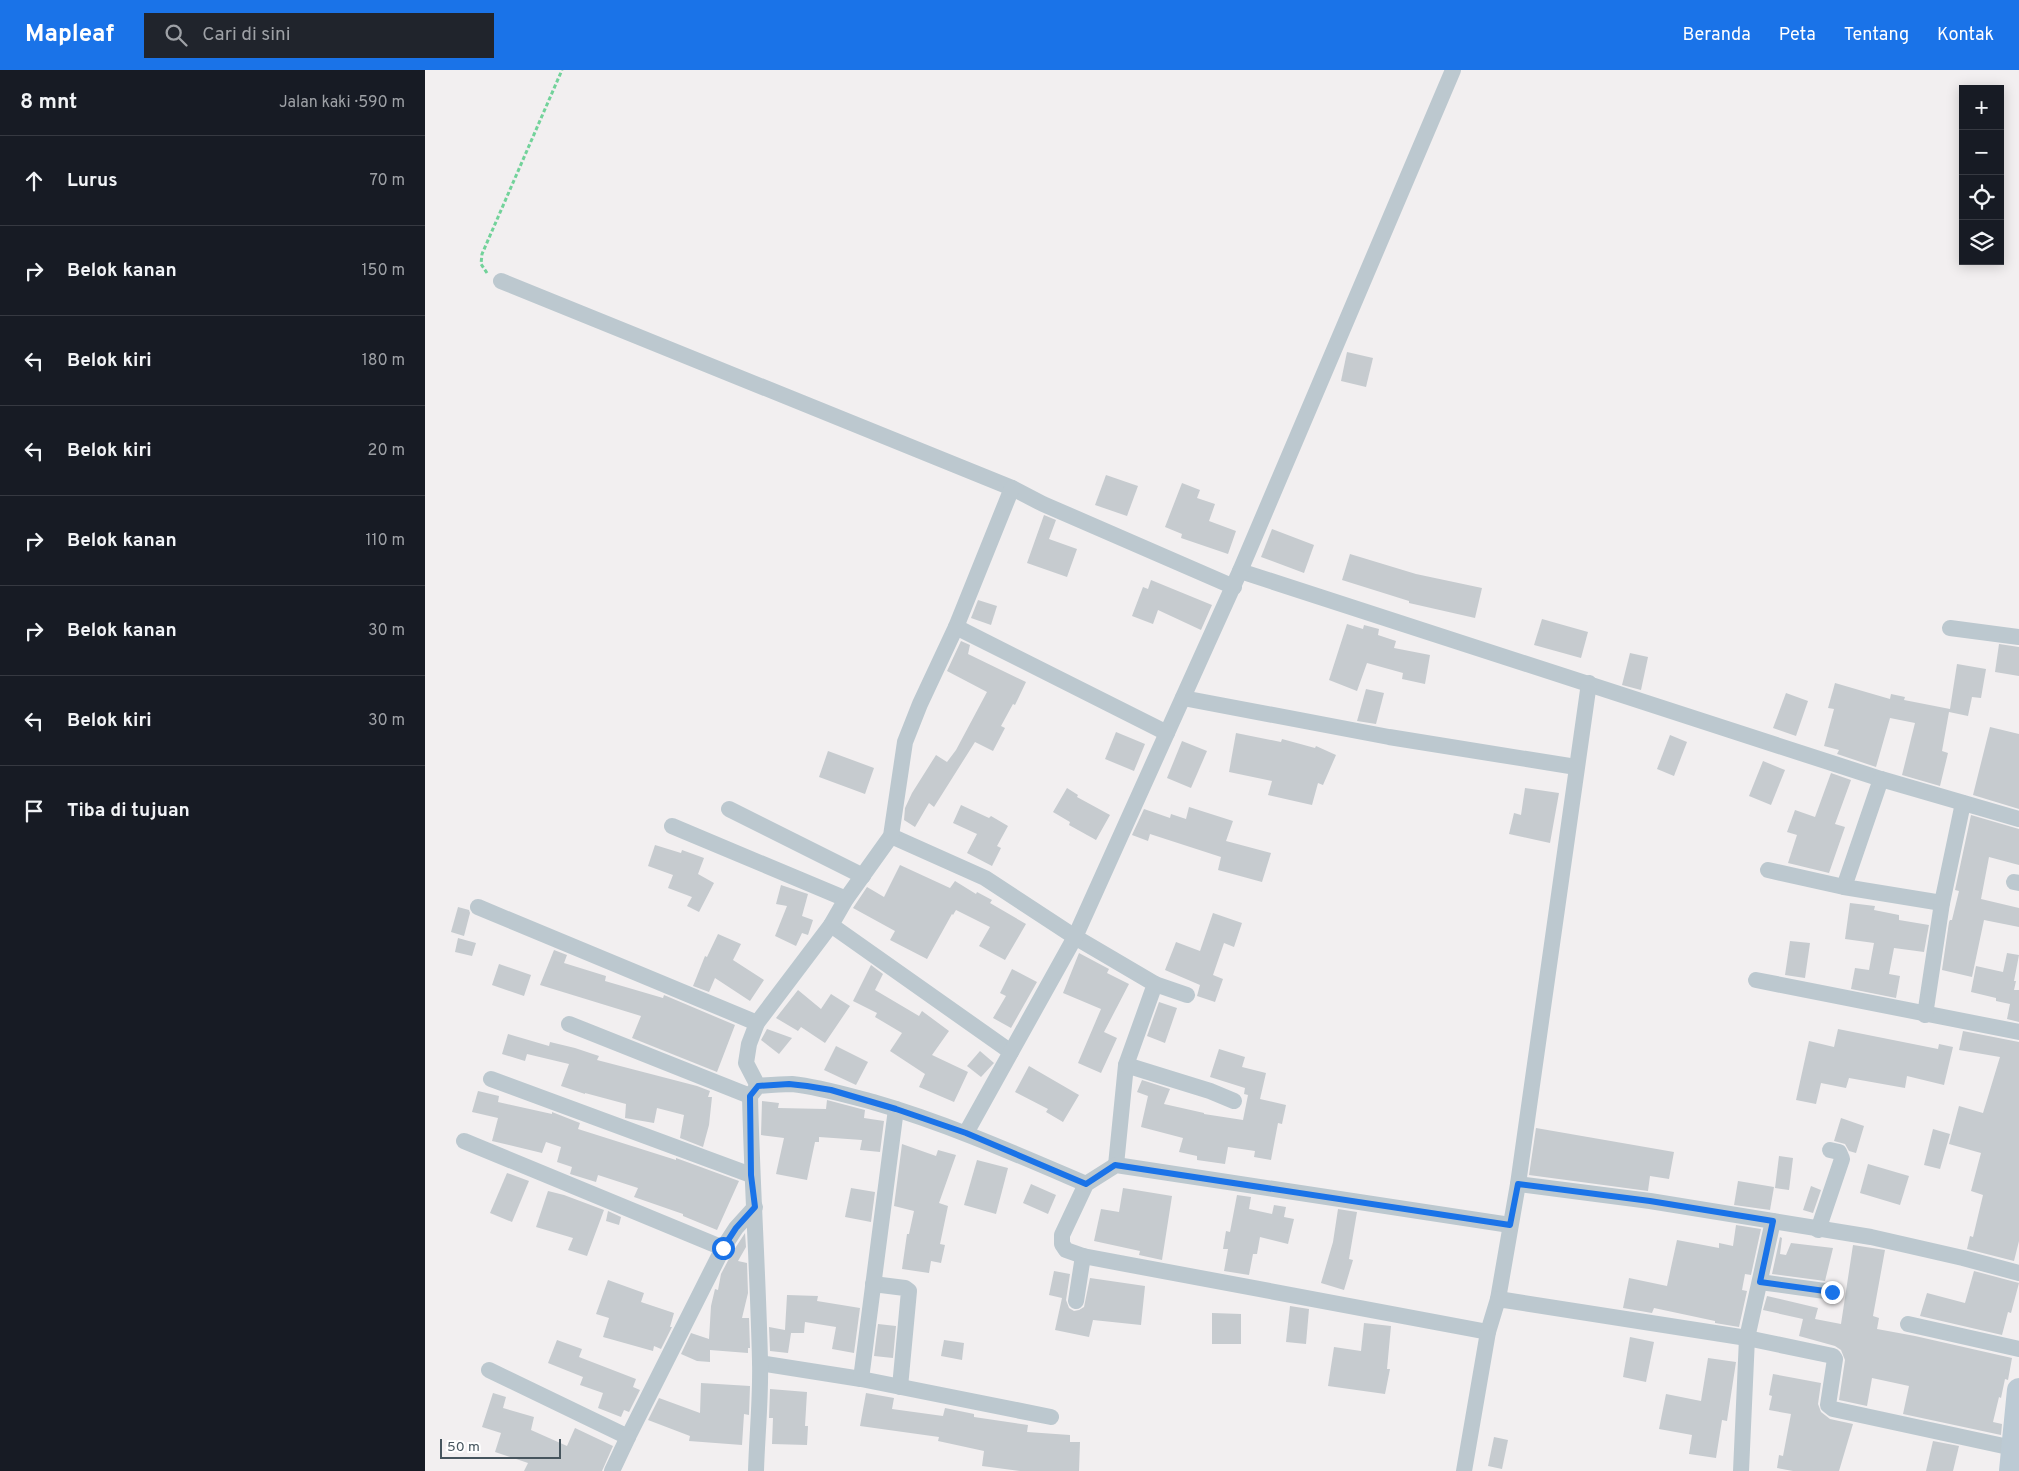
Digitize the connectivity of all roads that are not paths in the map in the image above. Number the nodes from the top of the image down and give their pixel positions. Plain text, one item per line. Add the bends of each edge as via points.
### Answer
1 (1453, 70) edge
2 (501, 281) road end
3 (1011, 488) junction
4 (1241, 571) junction
5 (1234, 587) junction
6 (955, 627) junction
7 (1950, 628) dead end
8 (2019, 637) edge
9 (1589, 683) junction
10 (1183, 698) junction
11 (1167, 733) junction
12 (1576, 767) junction
13 (1881, 779) junction
14 (1963, 803) junction
15 (729, 809) dead end
16 (2019, 819) edge
17 (672, 826) dead end
18 (891, 836) junction
19 (1768, 870) dead end
20 (863, 876) junction
21 (1844, 887) junction
22 (846, 899) junction
23 (1942, 903) junction
24 (478, 907) dead end
25 (831, 925) junction
26 (1075, 937) junction
27 (1756, 980) dead end
28 (1155, 984) junction
29 (1187, 995) dead end
30 (1925, 1015) junction
31 (757, 1023) junction
32 (569, 1024) dead end
33 (2019, 1032) edge
34 (1011, 1052) junction
35 (1126, 1065) junction
36 (491, 1079) dead end
37 (754, 1091) junction
38 (1234, 1101) dead end
39 (896, 1109) junction
40 (966, 1133) junction
41 (464, 1141) dead end
42 (1830, 1150) dead end
43 (1115, 1165) junction
44 (751, 1175) junction
45 (1086, 1184) junction
46 (1518, 1184) junction
47 (755, 1207) junction
48 (1773, 1221) junction
49 (1510, 1225) junction
50 (1818, 1230) junction
51 (723, 1248) junction
52 (1083, 1256) junction
53 (2019, 1273) edge
54 (1760, 1282) junction
55 (873, 1284) junction
56 (1832, 1292) dead end
57 (1498, 1300) junction
58 (1076, 1301) dead end
59 (1908, 1324) dead end
60 (1488, 1332) junction
61 (1747, 1338) junction
62 (2019, 1350) edge
63 (760, 1363) junction
64 (489, 1370) dead end
65 (861, 1379) junction
66 (900, 1387) junction
67 (2019, 1390) edge
68 (1051, 1417) dead end
69 (628, 1437) junction
70 (2014, 1446) edge
71 (612, 1471) edge
72 (756, 1471) edge
73 (1464, 1471) edge
74 (1741, 1471) edge

1 - 4 street
2 - 3 street
3 - 5 street
3 - 6 street
4 - 5 street
4 - 9 street
5 - 10 street
6 - 11 street
6 - 18 street via 905,742
7 - 8 street
9 - 12 street
9 - 13 street
10 - 11 street
10 - 12 street via 1389,737
11 - 26 street
12 - 46 street
13 - 14 street
13 - 21 street
14 - 16 street
14 - 23 street
15 - 20 street
17 - 22 street
18 - 20 street
18 - 26 street via 985,878
19 - 21 street
20 - 22 street
21 - 23 street
22 - 25 street
23 - 30 street
24 - 31 street
25 - 31 street
25 - 34 street
26 - 28 street
26 - 34 street
27 - 30 street
28 - 29 street
28 - 35 street
30 - 33 street
31 - 37 street via 746,1063
32 - 37 street
34 - 40 street
35 - 38 street
35 - 43 street
36 - 44 street
37 - 39 street via 789,1084 807,1086
37 - 44 street
39 - 40 street
39 - 55 street
40 - 45 street
41 - 51 street
42 - 50 street via 1839,1152 1842,1159
43 - 45 street
43 - 49 street
44 - 47 street
45 - 52 street via 1062,1235 1066,1250
46 - 48 street
46 - 49 street
47 - 51 street
47 - 63 street
48 - 50 street
48 - 54 street
49 - 57 street
50 - 53 street via 1871,1238
51 - 69 street
52 - 58 street
52 - 60 street
54 - 56 street
54 - 61 street
55 - 65 street
55 - 66 street via 909,1291
57 - 60 street
57 - 61 street
59 - 62 street
60 - 73 street
61 - 70 street via 1833,1356 1828,1405 1833,1409
61 - 74 street
63 - 65 street
63 - 72 street
64 - 69 street
65 - 66 street
66 - 68 street
67 - 70 street
69 - 71 street

